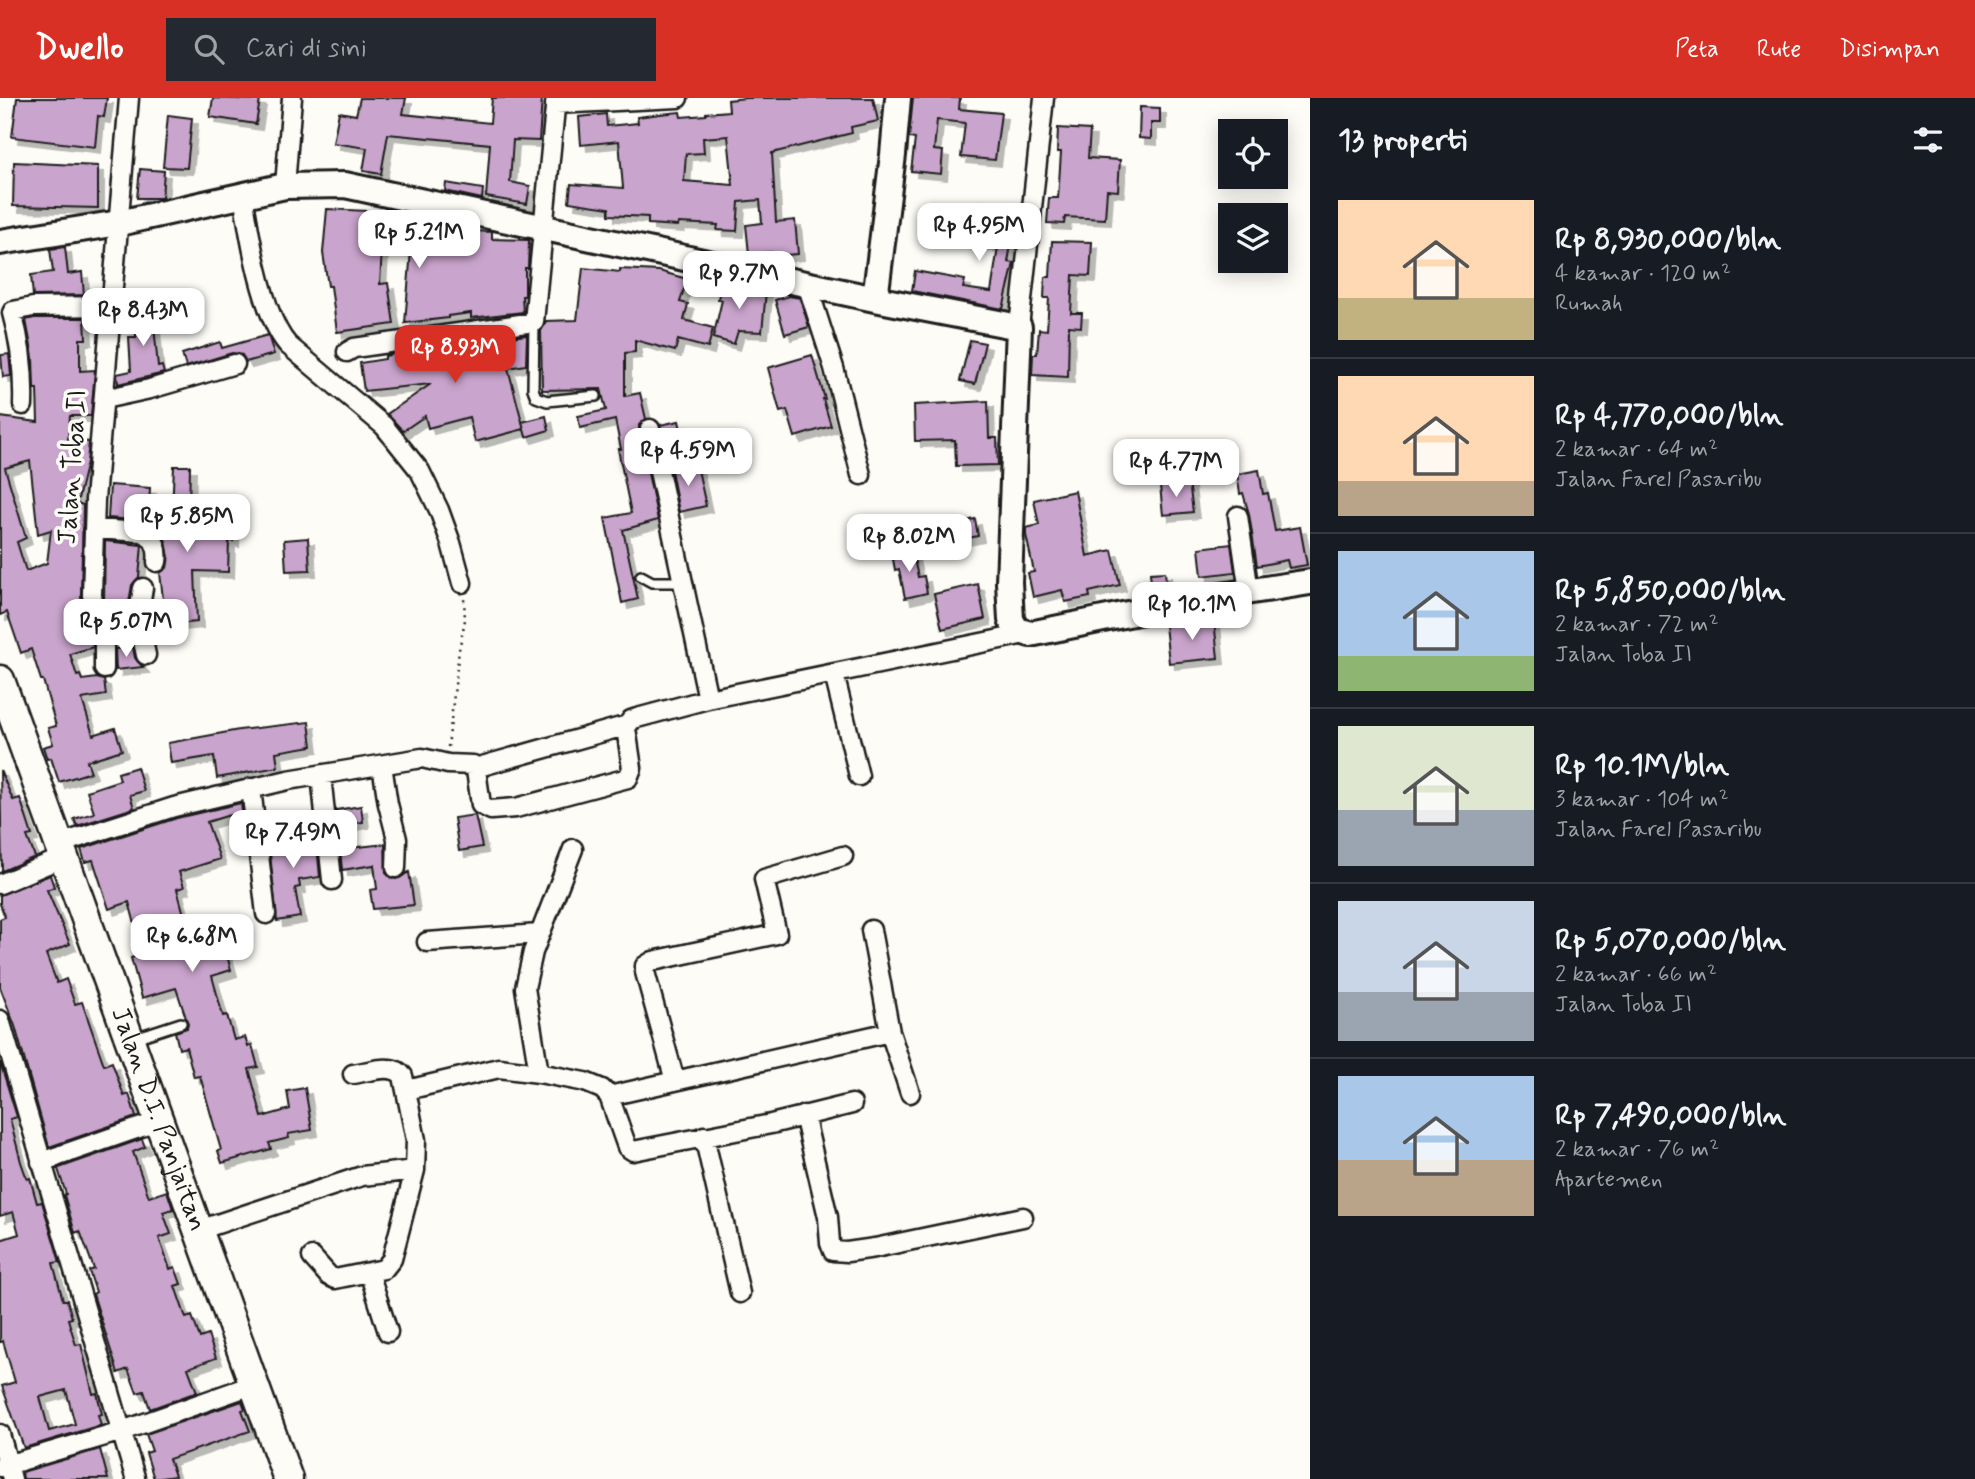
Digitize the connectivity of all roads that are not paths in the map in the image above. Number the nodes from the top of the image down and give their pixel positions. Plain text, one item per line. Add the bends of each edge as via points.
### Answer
1 (129, 98) edge
2 (292, 98) edge
3 (678, 98) edge
4 (898, 98) edge
5 (1044, 98) edge
6 (556, 101) edge
7 (285, 186) junction
8 (243, 194) junction
9 (119, 223) junction
10 (543, 229) junction
11 (0, 242) edge
12 (807, 284) junction
13 (875, 299) junction
14 (112, 306) junction
15 (534, 322) junction
16 (1019, 327) junction
17 (347, 352) dead end
18 (235, 364) dead end
19 (596, 396) dead end
20 (104, 399) junction
21 (23, 405) dead end
22 (650, 429) dead end
23 (861, 475) dead end
24 (1238, 516) dead end
25 (94, 529) junction
26 (157, 562) dead end
27 (641, 576) dead end
28 (683, 582) junction
29 (1310, 582) edge
30 (462, 583) road end
31 (143, 588) dead end
32 (1249, 592) junction
33 (138, 618) junction
34 (103, 621) junction
35 (1025, 634) junction
36 (146, 655) dead end
37 (104, 669) dead end
38 (834, 674) junction
39 (0, 680) edge
40 (708, 699) junction
41 (628, 725) junction
42 (382, 765) junction
43 (475, 768) junction
44 (321, 775) junction
45 (859, 776) dead end
46 (251, 788) junction
47 (573, 849) dead end
48 (61, 850) junction
49 (843, 856) dead end
50 (396, 868) dead end
51 (332, 880) dead end
52 (0, 884) edge
53 (266, 914) dead end
54 (871, 930) dead end
55 (539, 934) junction
56 (427, 942) dead end
57 (0, 1020) edge
58 (181, 1023) dead end
59 (890, 1032) junction
60 (130, 1039) junction
61 (539, 1073) junction
62 (353, 1074) dead end
63 (674, 1081) junction
64 (407, 1090) junction
65 (910, 1093) dead end
66 (609, 1096) junction
67 (852, 1104) dead end
68 (804, 1115) junction
69 (159, 1121) junction
70 (704, 1136) junction
71 (41, 1162) junction
72 (415, 1170) junction
73 (1023, 1217) dead end
74 (199, 1230) junction
75 (312, 1257) dead end
76 (369, 1272) junction
77 (740, 1293) dead end
78 (388, 1332) dead end
79 (255, 1384) junction
80 (122, 1431) junction
81 (0, 1434) edge
82 (7, 1471) edge
83 (135, 1478) edge
84 (288, 1479) edge

1 - 9 street, Jalan Toba II
2 - 7 street
3 - 6 street
4 - 13 street
5 - 16 street
6 - 10 street
7 - 8 street
7 - 10 street via 345,185
8 - 9 street
8 - 30 street via 264,296 276,330 384,426 420,471 451,542
9 - 11 street
9 - 14 street, Jalan Toba II
10 - 12 street
10 - 15 street
12 - 13 street
12 - 23 street
13 - 16 street
14 - 20 street, Jalan Toba II
14 - 21 street via 13,310 22,355
15 - 17 street
15 - 19 lane via 536,397 547,401
16 - 35 street via 1009,582 1011,620
18 - 20 street
20 - 25 street, Jalan Toba II
22 - 28 street
24 - 32 street
25 - 26 street via 150,536
25 - 34 street, Jalan Toba II via 92,595
27 - 28 lane via 652,582
28 - 40 street
29 - 32 street
31 - 33 street
32 - 35 street
33 - 34 street
33 - 36 street
34 - 37 street, Jalan Toba II
35 - 38 street
38 - 40 street
38 - 45 street
39 - 48 main road, Jalan D.I. Panjaitan
40 - 41 street via 631,720
41 - 43 street
41 - 43 street via 632,768 626,779 516,808 491,810 480,804
42 - 43 street via 422,758
42 - 44 street
42 - 50 street via 397,839
44 - 46 street
44 - 51 street
46 - 48 street via 174,807
46 - 53 street
47 - 55 street
48 - 52 street
48 - 60 main road, Jalan D.I. Panjaitan
49 - 63 street via 764,879 777,934 645,966
54 - 59 street
55 - 56 street
55 - 61 street via 525,988
57 - 71 street
58 - 60 lane
59 - 63 street
59 - 65 street
60 - 69 main road, Jalan D.I. Panjaitan
61 - 64 street via 499,1068
61 - 66 street via 585,1082
62 - 64 street via 396,1070 404,1076
63 - 66 street
64 - 72 street via 416,1140
66 - 70 street via 631,1150
67 - 68 street
68 - 70 street
68 - 73 street via 833,1251 875,1248
69 - 71 street
69 - 74 main road, Jalan D.I. Panjaitan
70 - 77 street
71 - 80 street
72 - 74 street via 362,1176
72 - 76 street via 390,1264
74 - 79 main road, Jalan D.I. Panjaitan
75 - 76 street via 335,1279
76 - 78 street
79 - 80 street
79 - 84 main road, Jalan D.I. Panjaitan
80 - 82 street
80 - 83 street
81 - 82 street

